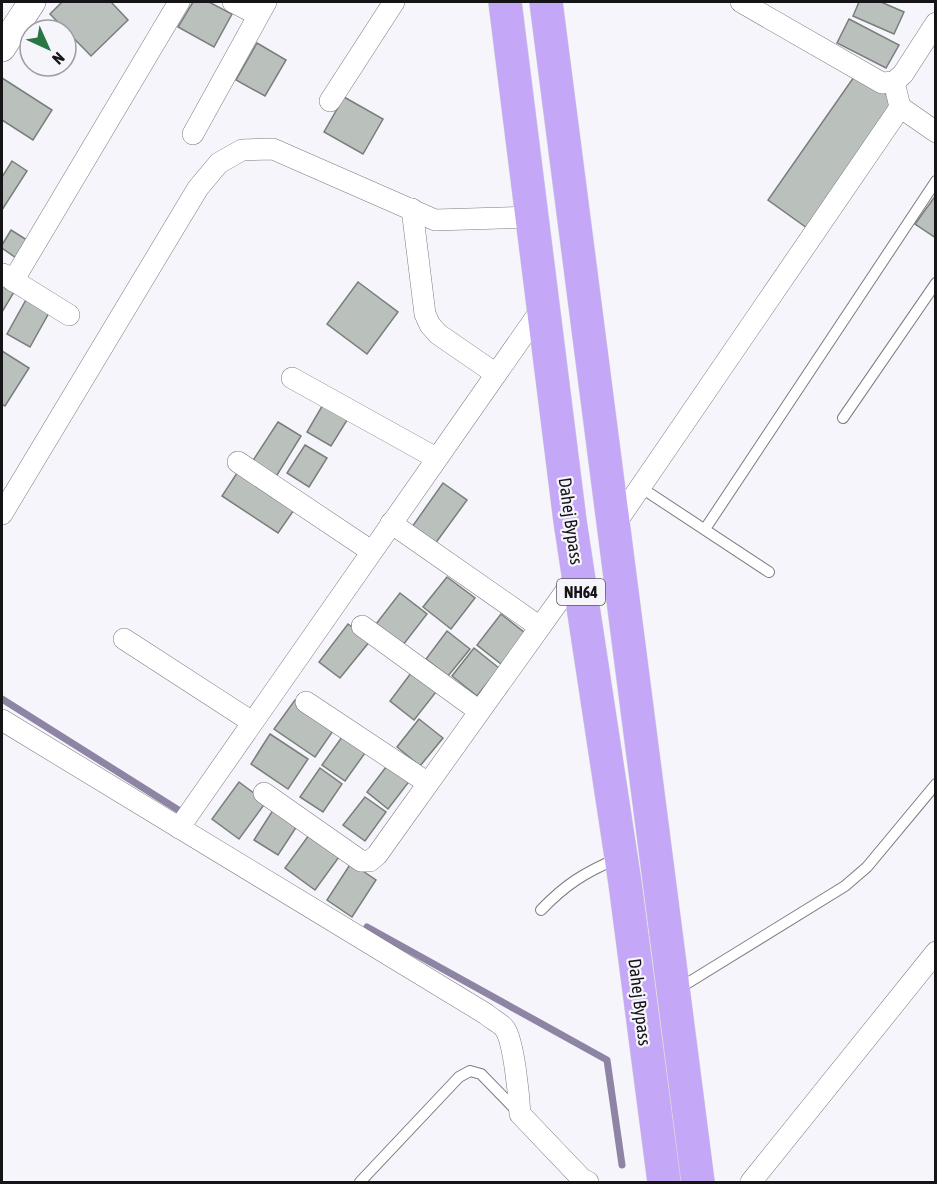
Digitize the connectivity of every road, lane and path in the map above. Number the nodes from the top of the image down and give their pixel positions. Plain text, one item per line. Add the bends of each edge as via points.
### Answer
1 (32, 2) edge
2 (179, 2) edge
3 (233, 2) edge
4 (394, 2) edge
5 (505, 2) edge
6 (546, 2) edge
7 (741, 2) edge
8 (262, 8) edge
9 (936, 23) edge
10 (2, 48) edge
11 (894, 81) junction
12 (330, 101) dead end
13 (900, 107) junction
14 (936, 132) edge
15 (194, 134) dead end
16 (936, 180) edge
17 (412, 209) junction
18 (532, 217) junction
19 (8, 277) edge
20 (936, 282) edge
21 (543, 307) junction
22 (69, 315) dead end
23 (496, 374) junction
24 (292, 378) dead end
25 (843, 418) dead end
26 (436, 458) junction
27 (238, 462) dead end
28 (640, 487) junction
29 (2, 514) edge
30 (391, 523) junction
31 (613, 527) junction
32 (705, 529) junction
33 (371, 551) junction
34 (769, 572) dead end
35 (578, 574) junction
36 (362, 626) dead end
37 (540, 627) junction
38 (124, 639) dead end
39 (306, 702) dead end
40 (479, 711) junction
41 (2, 720) edge
42 (252, 722) junction
43 (428, 783) junction
44 (936, 784) edge
45 (264, 793) dead end
46 (179, 828) junction
47 (621, 857) junction
48 (541, 910) dead end
49 (936, 951) edge
50 (673, 992) junction
51 (520, 1114) junction
52 (360, 1182) edge
53 (588, 1182) edge
54 (664, 1182) edge
55 (698, 1182) edge
56 (751, 1182) edge

1 - 10 street
2 - 19 street
3 - 8 street
4 - 12 street
5 - 18 highway, Dahej Bypass / NH64
6 - 31 highway, Dahej Bypass / NH64
7 - 11 street via 872,77 882,82
8 - 15 street
9 - 11 street via 903,74
11 - 13 street
13 - 14 street
13 - 28 street
16 - 32 lane
17 - 18 street via 435,220
17 - 23 street via 425,314 430,325
17 - 29 street via 273,149 242,150 219,164 198,188
18 - 21 highway, Dahej Bypass / NH64
19 - 22 street
20 - 25 lane
21 - 23 street
21 - 35 highway, Dahej Bypass / NH64
23 - 26 street
24 - 26 street
26 - 30 street
27 - 33 street
28 - 31 street
28 - 32 lane
30 - 33 street
30 - 37 street
31 - 50 highway, Dahej Bypass / NH64
32 - 34 lane
33 - 42 street
35 - 37 street
35 - 47 highway, Dahej Bypass / NH64
36 - 40 street
37 - 40 street
38 - 42 street
39 - 43 street
40 - 43 street
41 - 46 street
42 - 46 street
43 - 45 street via 370,861 361,861
44 - 50 lane via 867,867 845,885
46 - 51 street via 505,1029
47 - 48 lane via 585,873
47 - 54 highway, Dahej Bypass / NH64
49 - 56 street
50 - 55 highway, Dahej Bypass / NH64
51 - 52 lane via 482,1074 470,1071 459,1077
51 - 53 street

